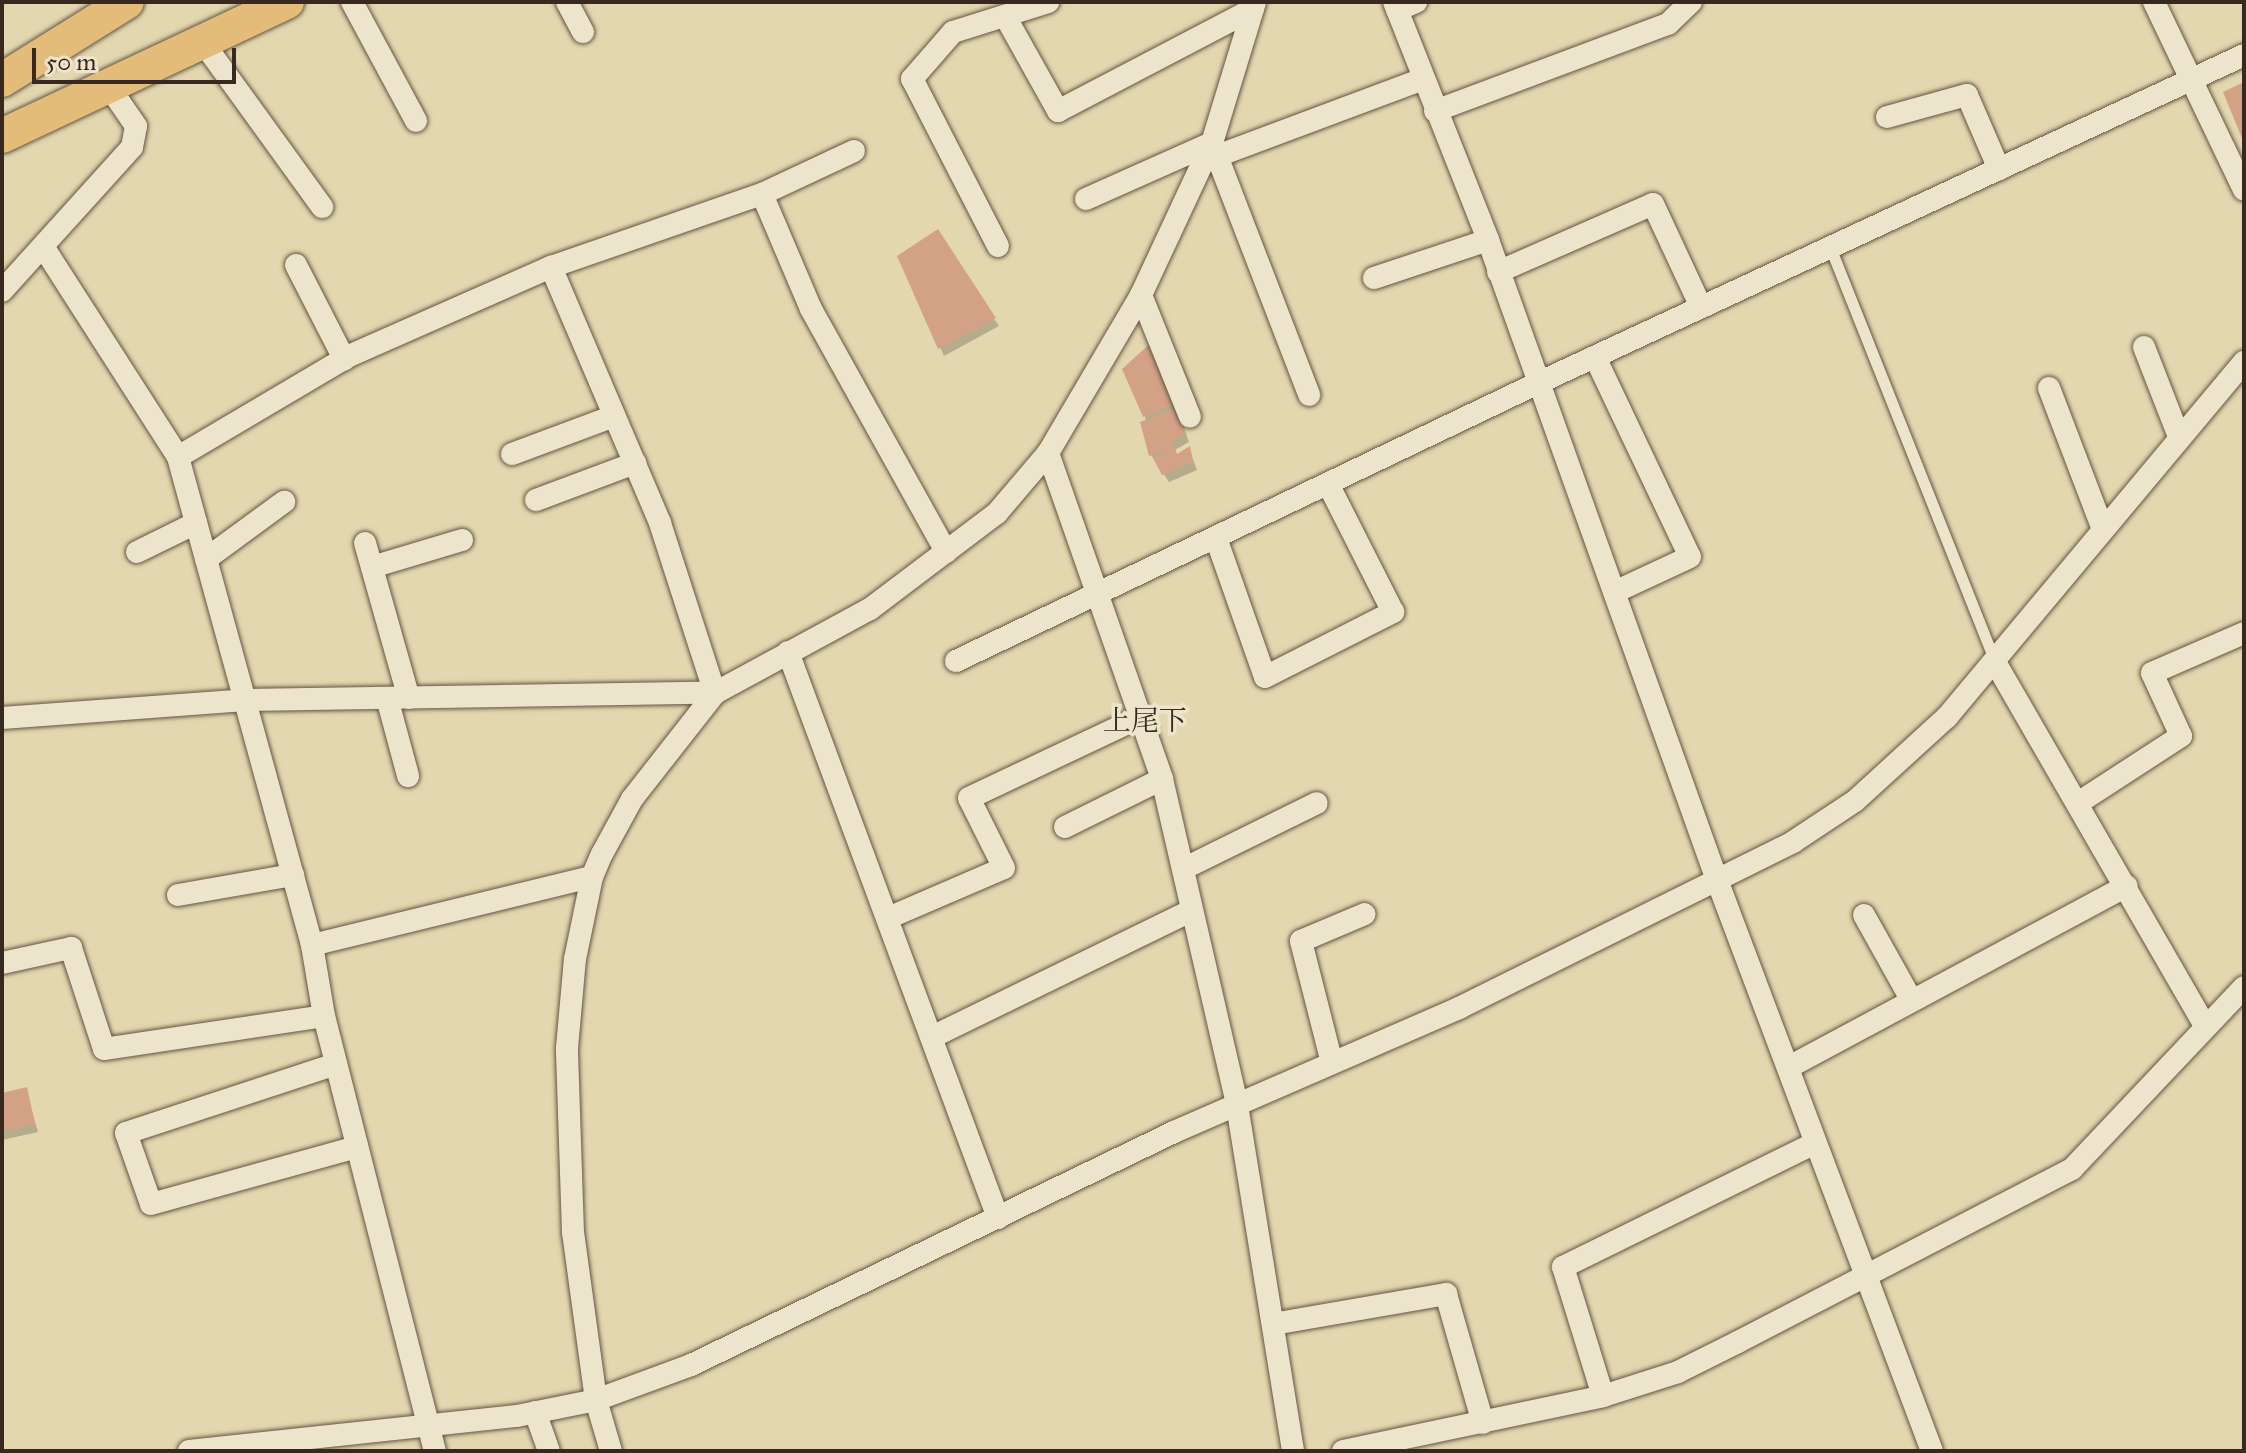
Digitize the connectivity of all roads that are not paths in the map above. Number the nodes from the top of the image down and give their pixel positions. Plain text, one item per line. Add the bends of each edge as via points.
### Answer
1 (127, 2) edge
2 (287, 2) edge
3 (352, 2) edge
4 (567, 2) edge
5 (1048, 2) edge
6 (1691, 2) edge
7 (2154, 2) edge
8 (1254, 5) edge
9 (1402, 5) edge
10 (1005, 16) junction
11 (583, 32) dead end
12 (202, 41) junction
13 (2244, 55) edge
14 (1423, 79) junction
15 (2, 80) edge
16 (2191, 80) junction
17 (107, 84) junction
18 (1435, 111) junction
19 (1887, 117) dead end
20 (416, 121) dead end
21 (2, 136) edge
22 (1214, 149) junction
23 (854, 151) dead end
24 (1999, 169) junction
25 (2244, 190) edge
26 (762, 194) junction
27 (1086, 199) dead end
28 (322, 207) dead end
29 (1488, 240) junction
30 (998, 246) dead end
31 (1830, 247) junction
32 (44, 248) junction
33 (296, 265) dead end
34 (551, 267) junction
35 (1498, 272) junction
36 (1374, 278) dead end
37 (2, 291) edge
38 (1141, 295) junction
39 (1701, 307) junction
40 (2144, 347) dead end
41 (1595, 357) junction
42 (344, 359) junction
43 (2244, 362) edge
44 (1536, 384) junction
45 (2049, 388) dead end
46 (1309, 395) dead end
47 (614, 416) junction
48 (1190, 417) dead end
49 (2179, 437) junction
50 (1048, 453) junction
51 (512, 454) dead end
52 (178, 457) junction
53 (635, 463) junction
54 (1328, 484) junction
55 (536, 500) dead end
56 (284, 502) dead end
57 (196, 523) junction
58 (2102, 527) junction
59 (1216, 538) junction
60 (462, 540) dead end
61 (365, 543) dead end
62 (137, 552) dead end
63 (946, 552) junction
64 (206, 559) junction
65 (372, 567) junction
66 (1615, 592) junction
67 (1098, 594) junction
68 (2244, 633) edge
69 (788, 652) junction
70 (956, 661) dead end
71 (1995, 662) junction
72 (715, 693) junction
73 (398, 698) junction
74 (245, 700) junction
75 (1140, 717) junction
76 (2, 718) edge
77 (408, 776) dead end
78 (1162, 779) junction
79 (1317, 803) dead end
80 (2078, 803) junction
81 (1065, 827) dead end
82 (1183, 869) junction
83 (293, 875) junction
84 (592, 877) junction
85 (1717, 880) junction
86 (2126, 886) junction
87 (178, 895) dead end
88 (1192, 910) junction
89 (1365, 914) dead end
90 (1864, 915) dead end
91 (888, 918) junction
92 (312, 945) junction
93 (2, 963) edge
94 (2244, 987) edge
95 (1912, 1001) junction
96 (324, 1016) junction
97 (2205, 1026) junction
98 (932, 1037) junction
99 (1332, 1063) junction
100 (336, 1064) junction
101 (1789, 1067) junction
102 (1237, 1105) junction
103 (1815, 1143) junction
104 (357, 1147) junction
105 (998, 1218) junction
106 (1866, 1276) junction
107 (1273, 1324) junction
108 (1603, 1396) junction
109 (596, 1400) junction
110 (535, 1412) junction
111 (1483, 1423) junction
112 (426, 1425) junction
113 (306, 1444) edge
114 (189, 1451) edge
115 (435, 1451) edge
116 (549, 1451) edge
117 (611, 1451) edge
118 (1293, 1451) edge
119 (1343, 1451) edge
120 (1932, 1451) edge

1 - 15 main road
2 - 12 main road
3 - 20 street
4 - 11 street
5 - 10 street
6 - 18 street via 1668,24
7 - 16 street
8 - 10 street via 1058,111
8 - 22 street
9 - 14 street
10 - 30 street via 953,32 912,79
12 - 17 main road
12 - 28 street
13 - 16 street
14 - 18 street
14 - 22 street
16 - 24 street
16 - 25 street
17 - 21 main road
17 - 32 street via 136,126 132,147
18 - 29 street
19 - 24 street via 1967,95
22 - 27 street
22 - 38 street
22 - 46 street
23 - 26 street
24 - 31 street
26 - 34 street
26 - 63 street via 811,309
29 - 35 street
29 - 36 street
31 - 39 street
31 - 71 lane
32 - 37 street
32 - 52 street
33 - 42 street
34 - 42 street
34 - 47 street
35 - 39 street via 1653,204
35 - 44 street
38 - 48 street
38 - 50 street
39 - 41 street
40 - 49 street
41 - 44 street
41 - 66 street via 1690,557
42 - 52 street
43 - 49 street
44 - 54 street
44 - 66 street
45 - 58 street
47 - 51 street
47 - 53 street
49 - 58 street
50 - 63 street via 997,513
50 - 67 street
52 - 57 street
53 - 55 street
53 - 72 street
54 - 59 street
54 - 59 street via 1393,612 1265,677
56 - 64 street
57 - 62 street
57 - 64 street
58 - 71 street
59 - 67 street
60 - 65 street
61 - 65 street
63 - 69 street via 870,609
64 - 74 street
65 - 73 street
66 - 85 street
67 - 70 street
67 - 75 street
68 - 80 street via 2152,673 2181,736
69 - 72 street
69 - 91 street
71 - 80 street
71 - 85 street via 1903,761 1855,801 1793,842
72 - 73 street
72 - 84 street via 632,799
73 - 74 street
73 - 77 street
74 - 76 street
74 - 83 street
75 - 78 street
75 - 91 street via 969,798 1004,868
78 - 81 street
78 - 82 street
79 - 82 street
80 - 86 street
82 - 88 street
83 - 87 street
83 - 92 street
84 - 92 street
84 - 109 street via 575,959 567,1048 573,1233
85 - 99 street via 1599,934 1459,1008
85 - 101 street
86 - 95 street
86 - 97 street
88 - 98 street
88 - 102 street
89 - 99 street via 1301,941
90 - 95 street
91 - 98 street
92 - 96 street
93 - 96 street via 71,948 104,1049
94 - 97 street
95 - 101 street
96 - 100 street
97 - 106 street via 2072,1169
98 - 105 street
99 - 102 street
100 - 104 street
100 - 104 street via 126,1133 151,1204
101 - 103 street
102 - 105 street
102 - 107 street
103 - 106 street
103 - 108 street via 1563,1267
104 - 112 street
105 - 109 street via 691,1365
106 - 108 street via 1678,1372
106 - 120 street
107 - 111 street via 1446,1294
107 - 118 street
108 - 111 street
109 - 110 street
109 - 117 street
110 - 112 street
110 - 116 street
111 - 119 street
112 - 113 street
112 - 115 street
113 - 114 street

